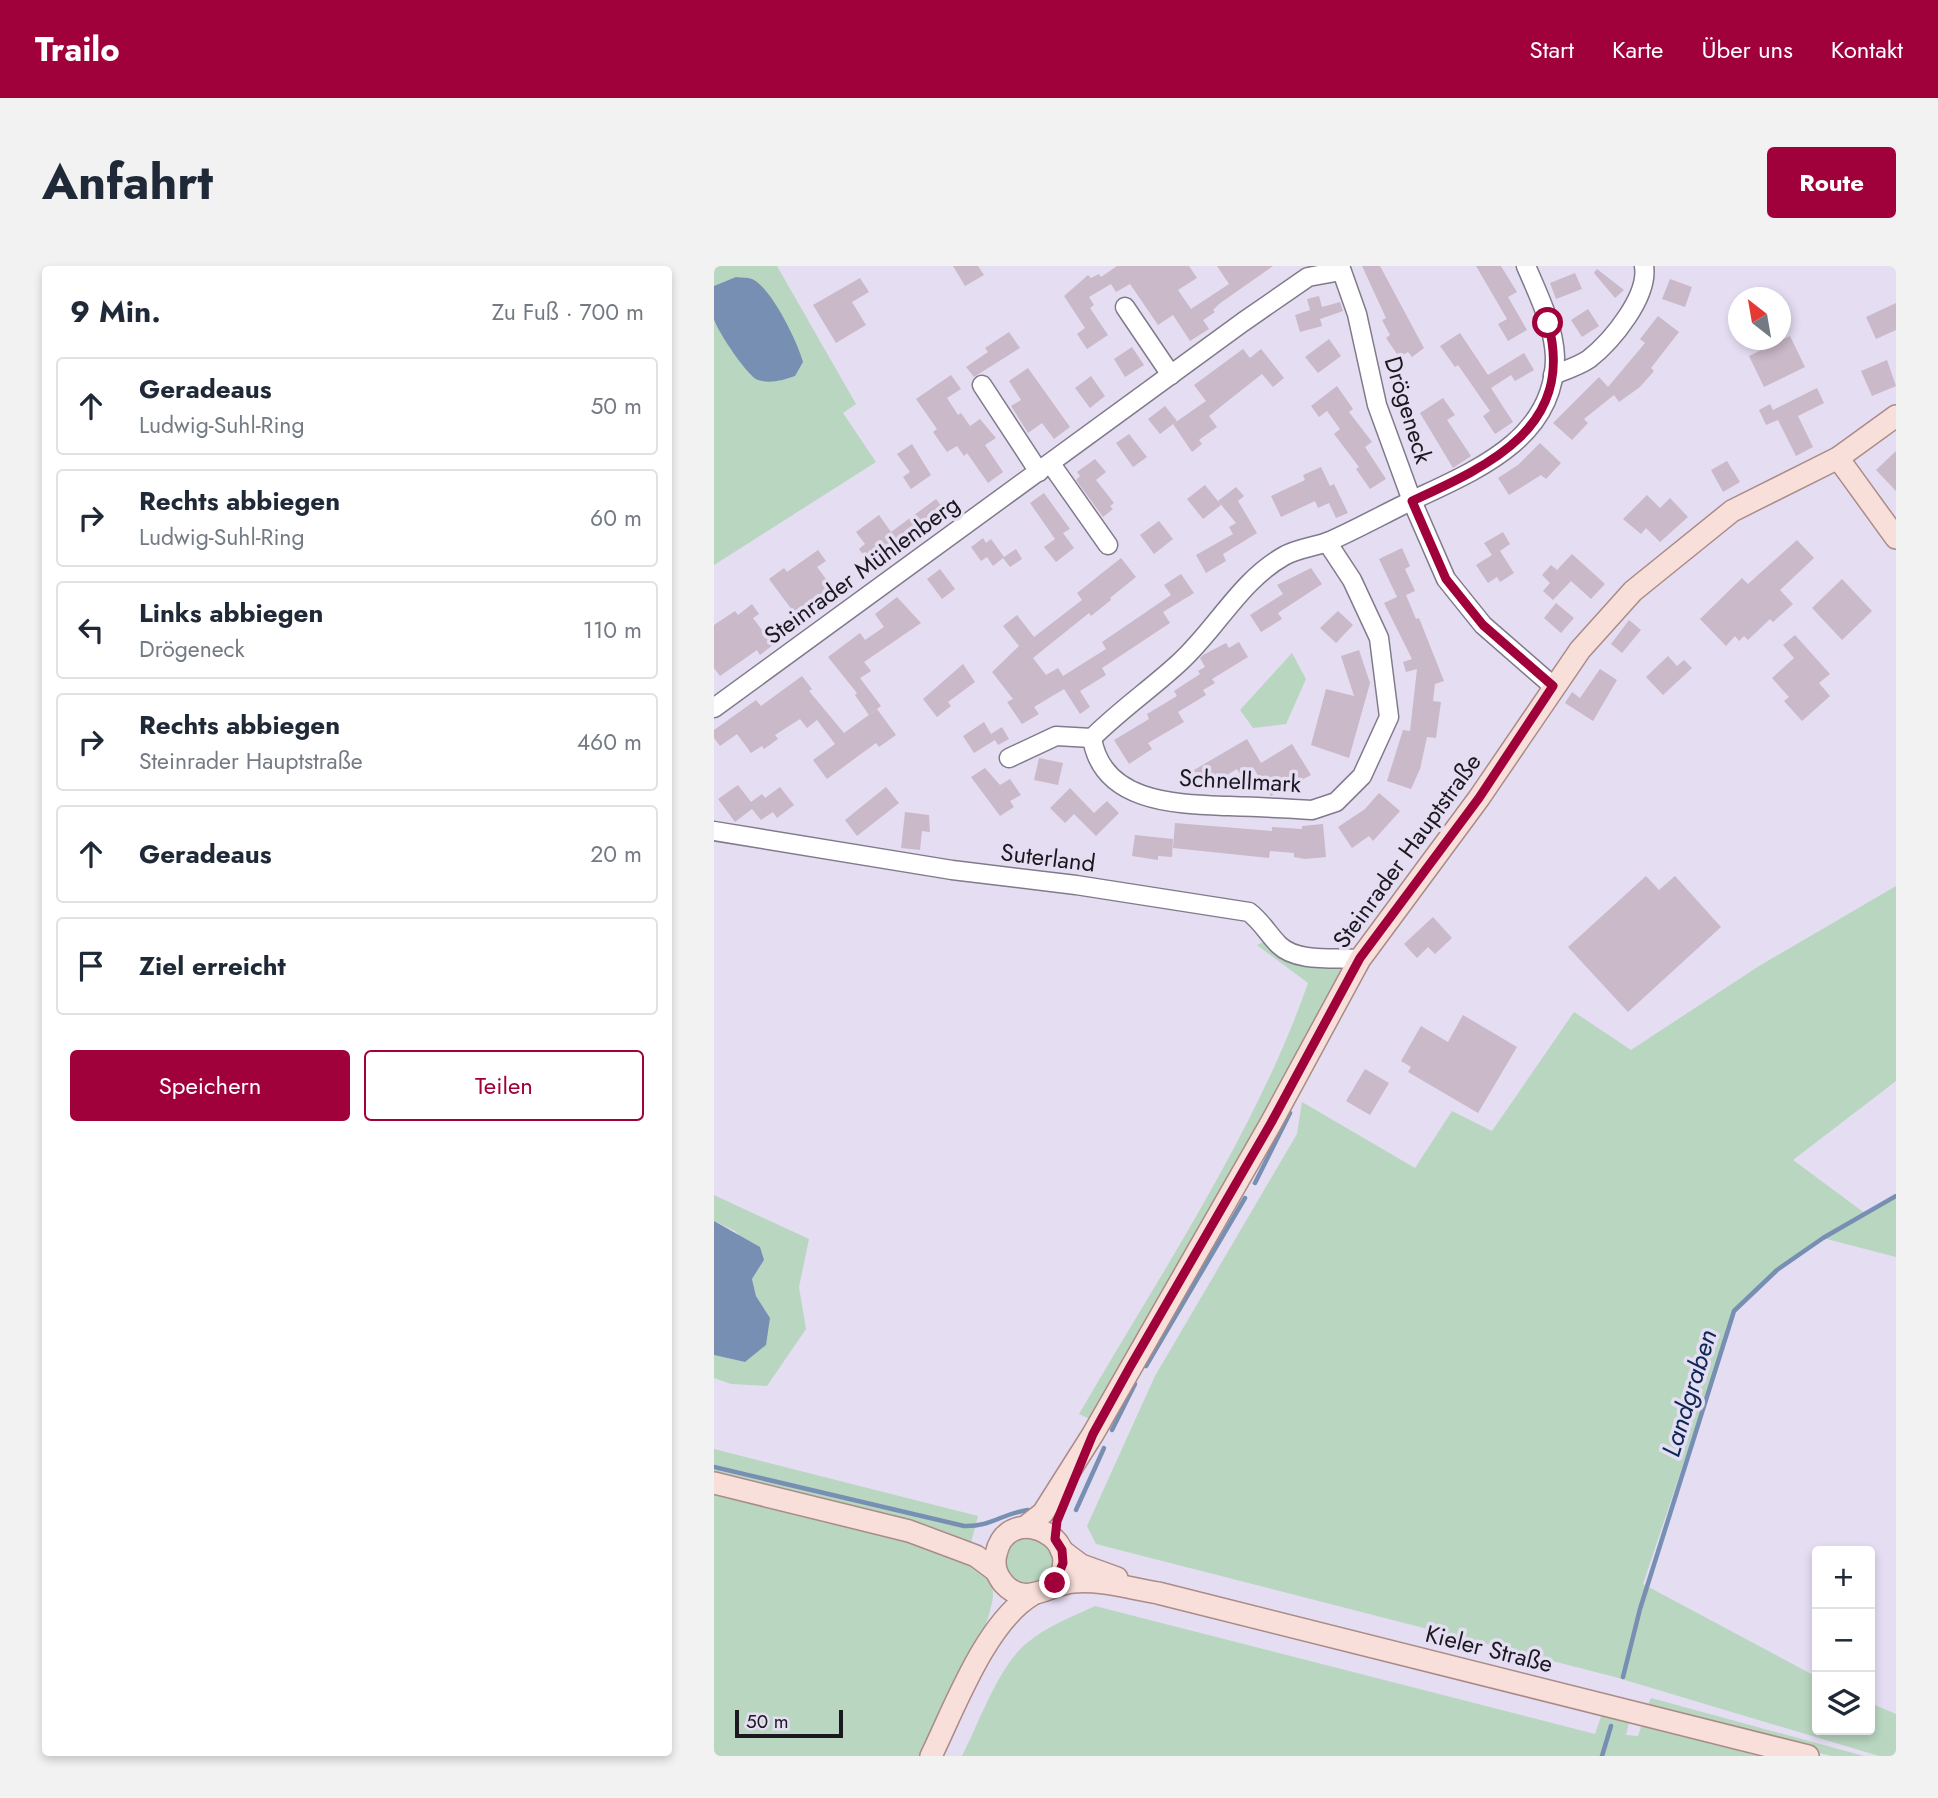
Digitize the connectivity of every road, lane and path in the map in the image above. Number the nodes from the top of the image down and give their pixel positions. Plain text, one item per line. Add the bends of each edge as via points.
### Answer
1 (1526, 266) edge
2 (1644, 266) edge
3 (1340, 269) edge
4 (1125, 307) dead end
5 (1553, 374) junction
6 (1171, 375) junction
7 (982, 386) dead end
8 (1896, 416) edge
9 (1838, 458) junction
10 (1045, 468) junction
11 (1412, 501) junction
12 (1896, 538) edge
13 (1327, 542) junction
14 (1108, 545) dead end
15 (1553, 686) junction
16 (714, 708) edge
17 (1092, 738) junction
18 (1009, 758) dead end
19 (714, 831) edge
20 (1360, 958) junction
21 (1093, 1434) junction
22 (714, 1483) edge
23 (1026, 1527) junction
24 (909, 1531) junction
25 (1005, 1537) junction
26 (1058, 1545) junction
27 (999, 1576) junction
28 (1052, 1587) junction
29 (1158, 1593) junction
30 (1032, 1595) junction
31 (982, 1655) junction
32 (931, 1756) edge
33 (1808, 1756) edge

1 - 5 street via 1552,337
2 - 5 street via 1640,296 1606,341 1589,359
3 - 6 street, Steinrader Mühlenberg via 1308,277
3 - 11 street, Drögeneck via 1354,304 1377,405
4 - 6 street
5 - 11 street via 1539,416 1511,447 1484,466
6 - 10 street, Steinrader Mühlenberg
7 - 10 street
8 - 9 main road, Steinrader Hauptstraße
9 - 12 main road
9 - 15 main road, Steinrader Hauptstraße via 1732,511 1633,591
10 - 14 street
10 - 16 street, Steinrader Mühlenberg
11 - 13 street
11 - 15 street, Drögeneck via 1446,579 1483,625
13 - 17 street via 1285,555 1249,583 1182,661
13 - 17 street, Schnellmark via 1353,580 1378,638 1389,717 1363,776 1336,802 1312,810 1154,800 1127,790 1104,769 1094,753
15 - 20 main road, Steinrader Hauptstraße via 1479,798
17 - 18 street via 1056,736
19 - 20 street, Suterland via 1249,912 1287,951 1321,958
20 - 21 main road, Steinrader Hauptstraße
21 - 23 main road, Steinrader Hauptstraße via 1043,1513
21 - 26 main road, Steinrader Hauptstraße via 1057,1521
22 - 24 main road
23 - 25 main road
23 - 26 main road via 1042,1530
24 - 25 main road via 970,1540
24 - 27 main road via 976,1556
25 - 27 main road via 996,1551
26 - 28 main road via 1062,1571
26 - 29 main road, Kieler Straße via 1081,1564
27 - 30 main road via 1016,1593
27 - 31 main road via 999,1605
28 - 29 main road, Kieler Straße via 1080,1581
28 - 30 main road
29 - 33 main road, Kieler Straße
30 - 31 main road via 1010,1613
31 - 32 main road

